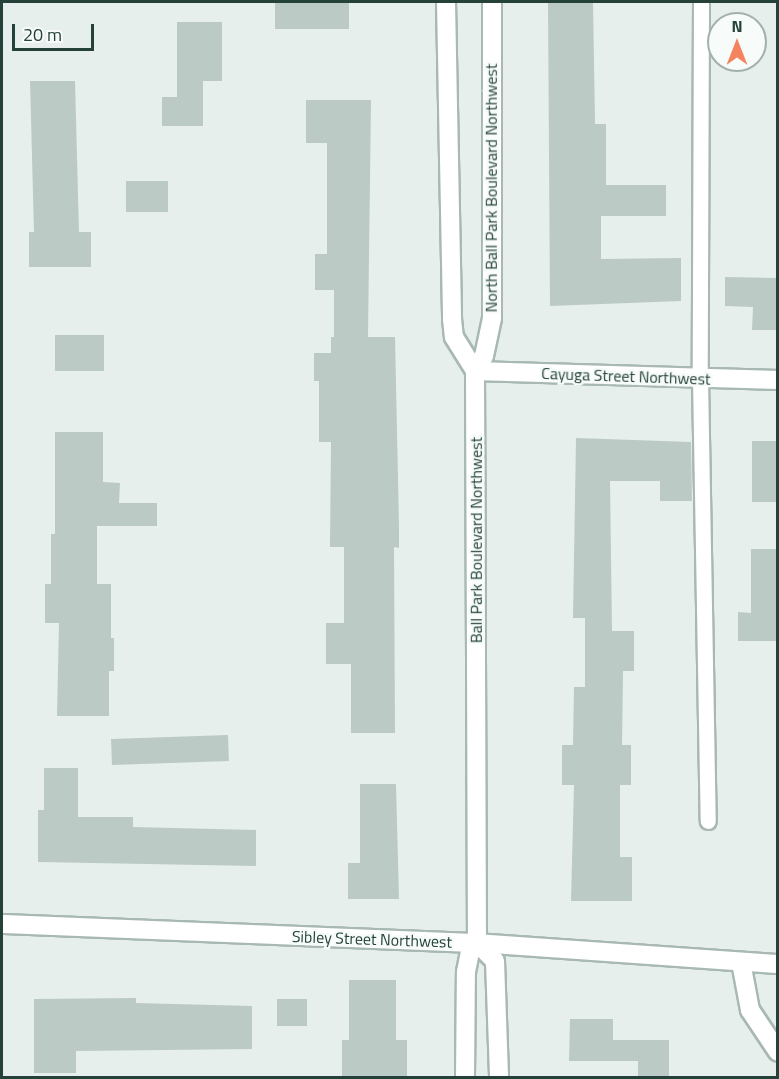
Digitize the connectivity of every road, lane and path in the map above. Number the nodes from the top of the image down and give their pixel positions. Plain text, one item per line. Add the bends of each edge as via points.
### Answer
1 (446, 2) edge
2 (492, 2) edge
3 (701, 2) edge
4 (475, 371) junction
5 (700, 378) junction
6 (777, 380) edge
7 (708, 821) dead end
8 (2, 924) edge
9 (477, 943) junction
10 (741, 962) junction
11 (777, 964) edge
12 (777, 1052) edge
13 (465, 1077) edge
14 (499, 1077) edge

1 - 4 street via 452,319 454,337
2 - 4 street, North Ball Park Boulevard Northwest via 492,318 484,356
3 - 5 lane
4 - 5 street, Cayuga Street Northwest
4 - 9 street, Ball Park Boulevard Northwest
5 - 6 street, Cayuga Street Northwest
5 - 7 lane
8 - 9 street, Sibley Street Northwest
9 - 10 street, Sibley Street Northwest
9 - 13 street via 470,951 466,972
9 - 14 street via 495,961
10 - 11 street, Sibley Street Northwest
10 - 12 street via 750,1010

